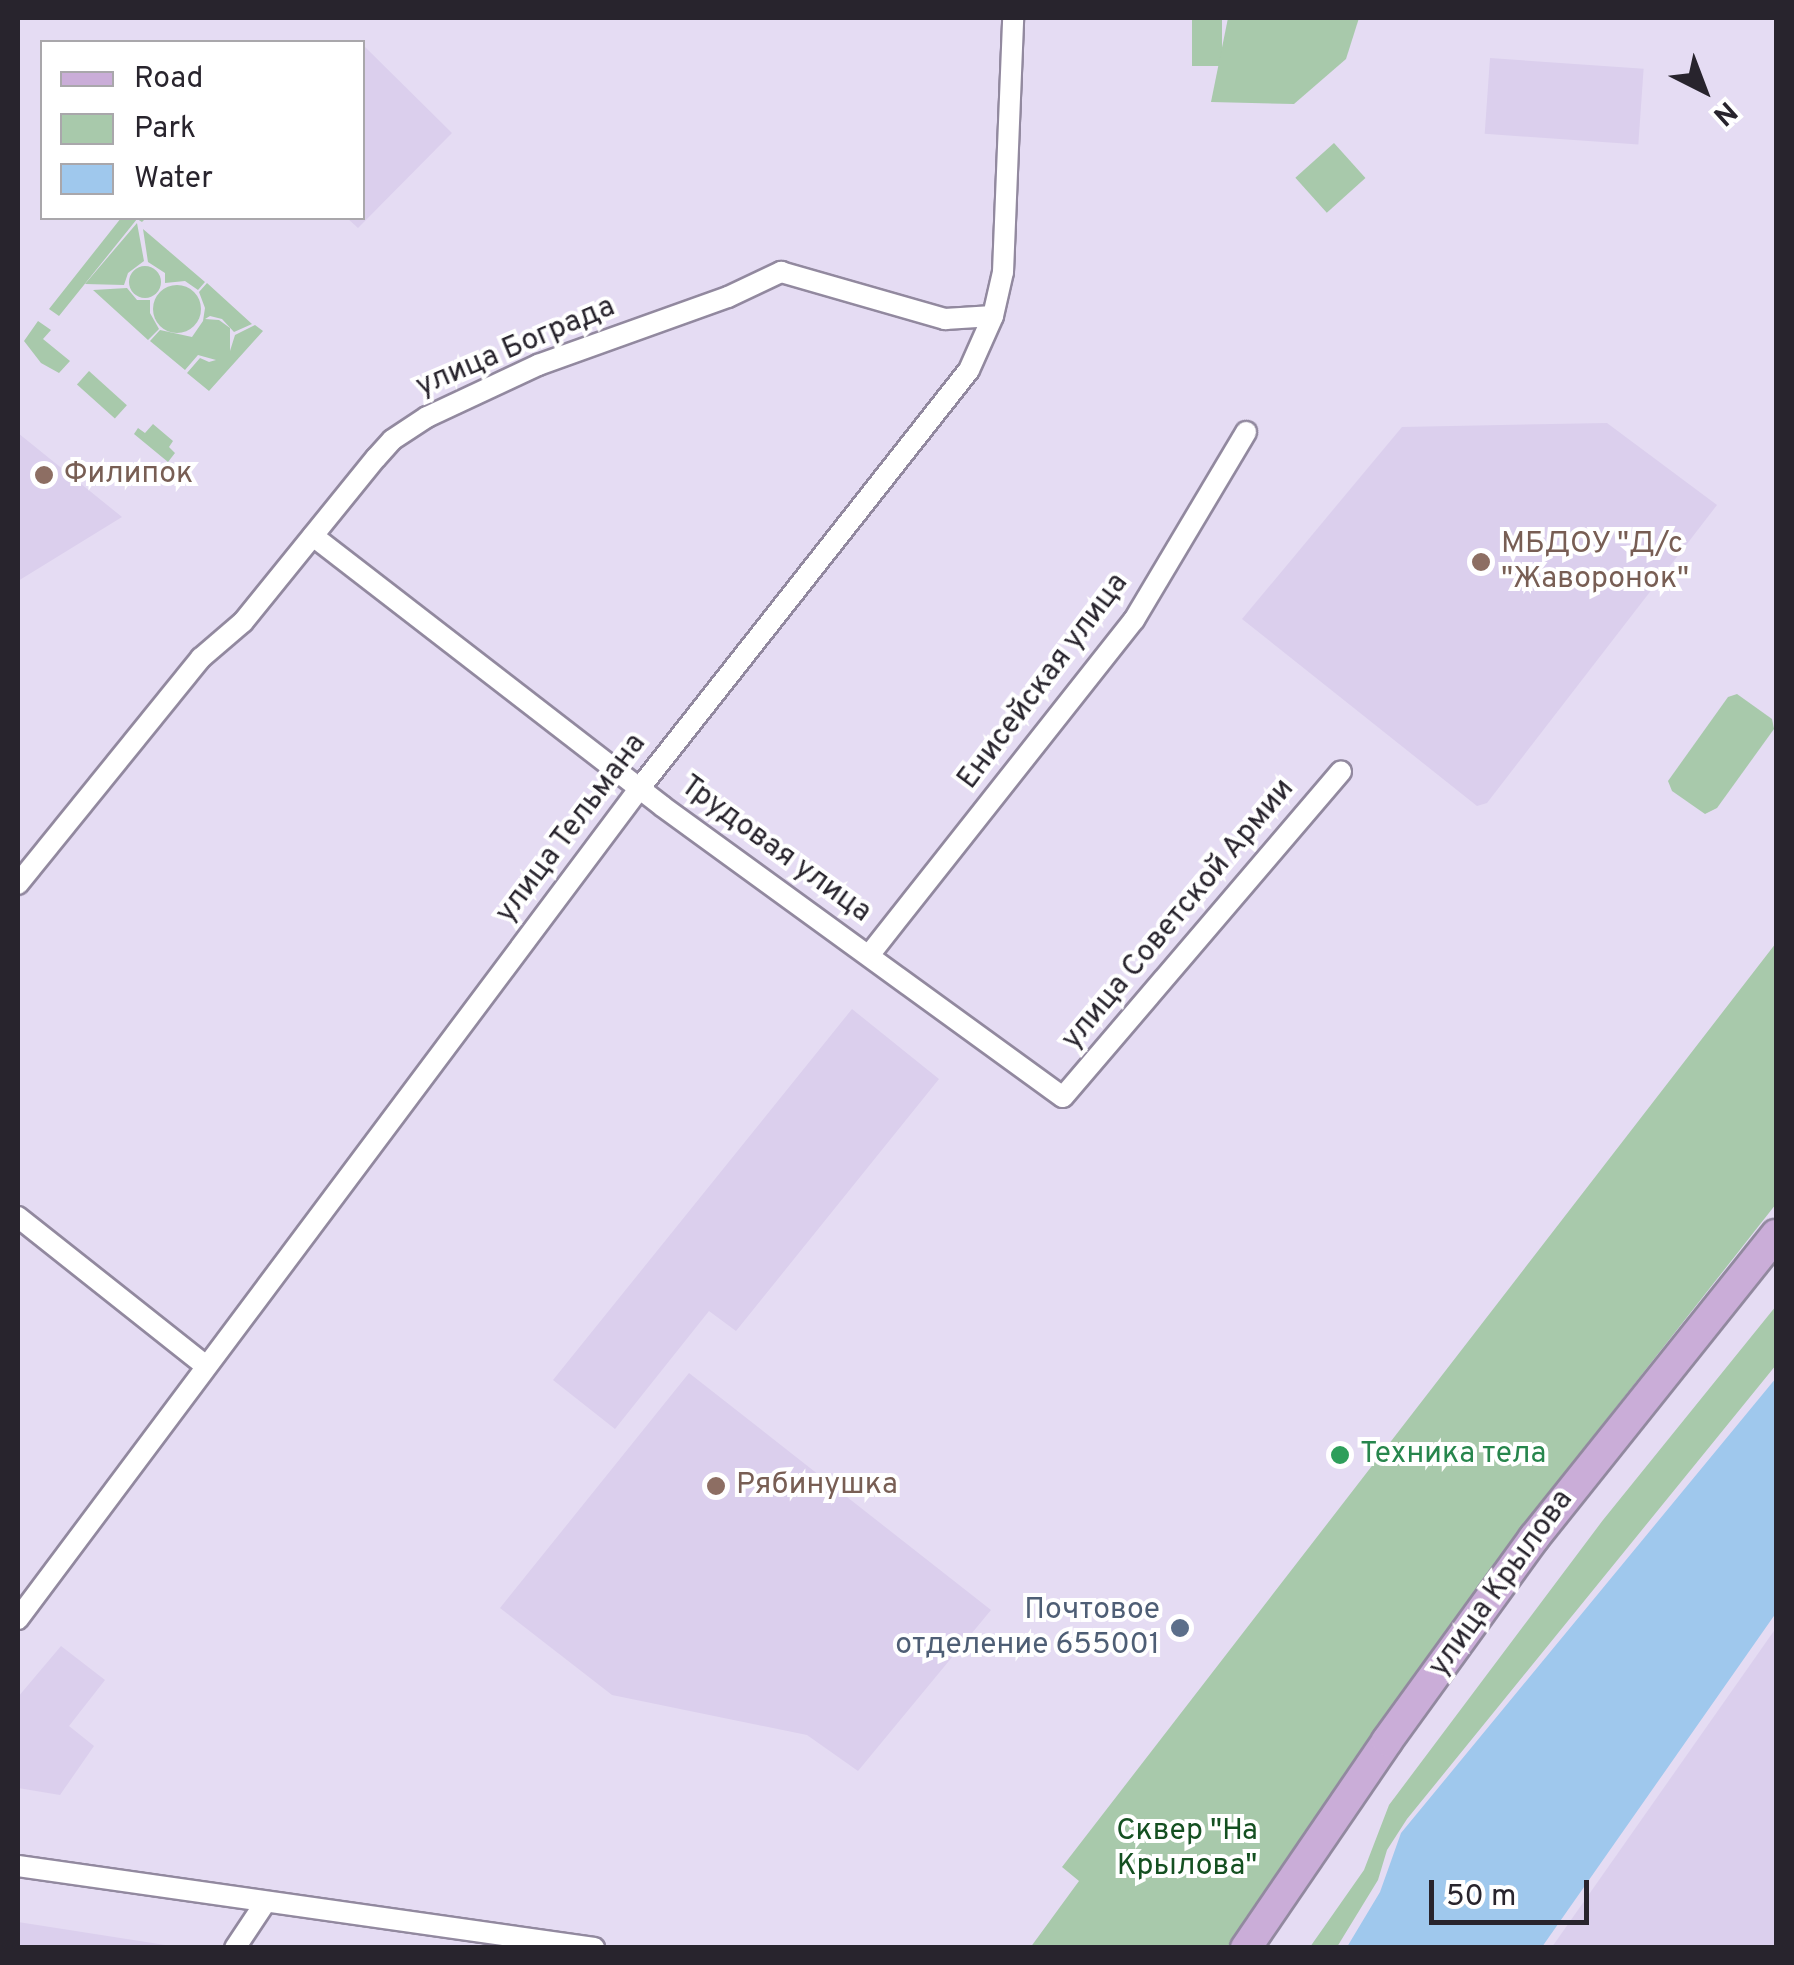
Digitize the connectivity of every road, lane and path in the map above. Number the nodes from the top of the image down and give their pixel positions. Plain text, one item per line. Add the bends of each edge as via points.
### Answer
1 (1012, 18) edge
2 (993, 316) junction
3 (1246, 432) dead end
4 (313, 536) junction
5 (1341, 771) dead end
6 (639, 788) junction
7 (18, 884) edge
8 (870, 954) junction
9 (1063, 1097) joint
10 (18, 1217) edge
11 (1776, 1235) edge
12 (206, 1366) junction
13 (18, 1619) edge
14 (18, 1866) edge
15 (266, 1903) junction
16 (235, 1948) edge
17 (594, 1948) edge
18 (1246, 1948) edge

1 - 2 street, улица Тельмана via 1003,272
2 - 4 street, улица Бограда via 945,319 781,272 538,365 427,418 392,440
2 - 6 street, улица Тельмана via 948,402
3 - 8 street, Енисейская улица via 1134,620
4 - 6 street, Трудовая улица
4 - 7 street, улица Бограда via 243,622 201,658
5 - 9 street, улица Советской Армии
6 - 8 street, Трудовая улица
6 - 12 street, улица Тельмана
8 - 9 street, Трудовая улица
10 - 12 street
11 - 18 main road, улица Крылова via 1534,1538
12 - 13 street, улица Тельмана
14 - 15 street
15 - 16 street
15 - 17 street

